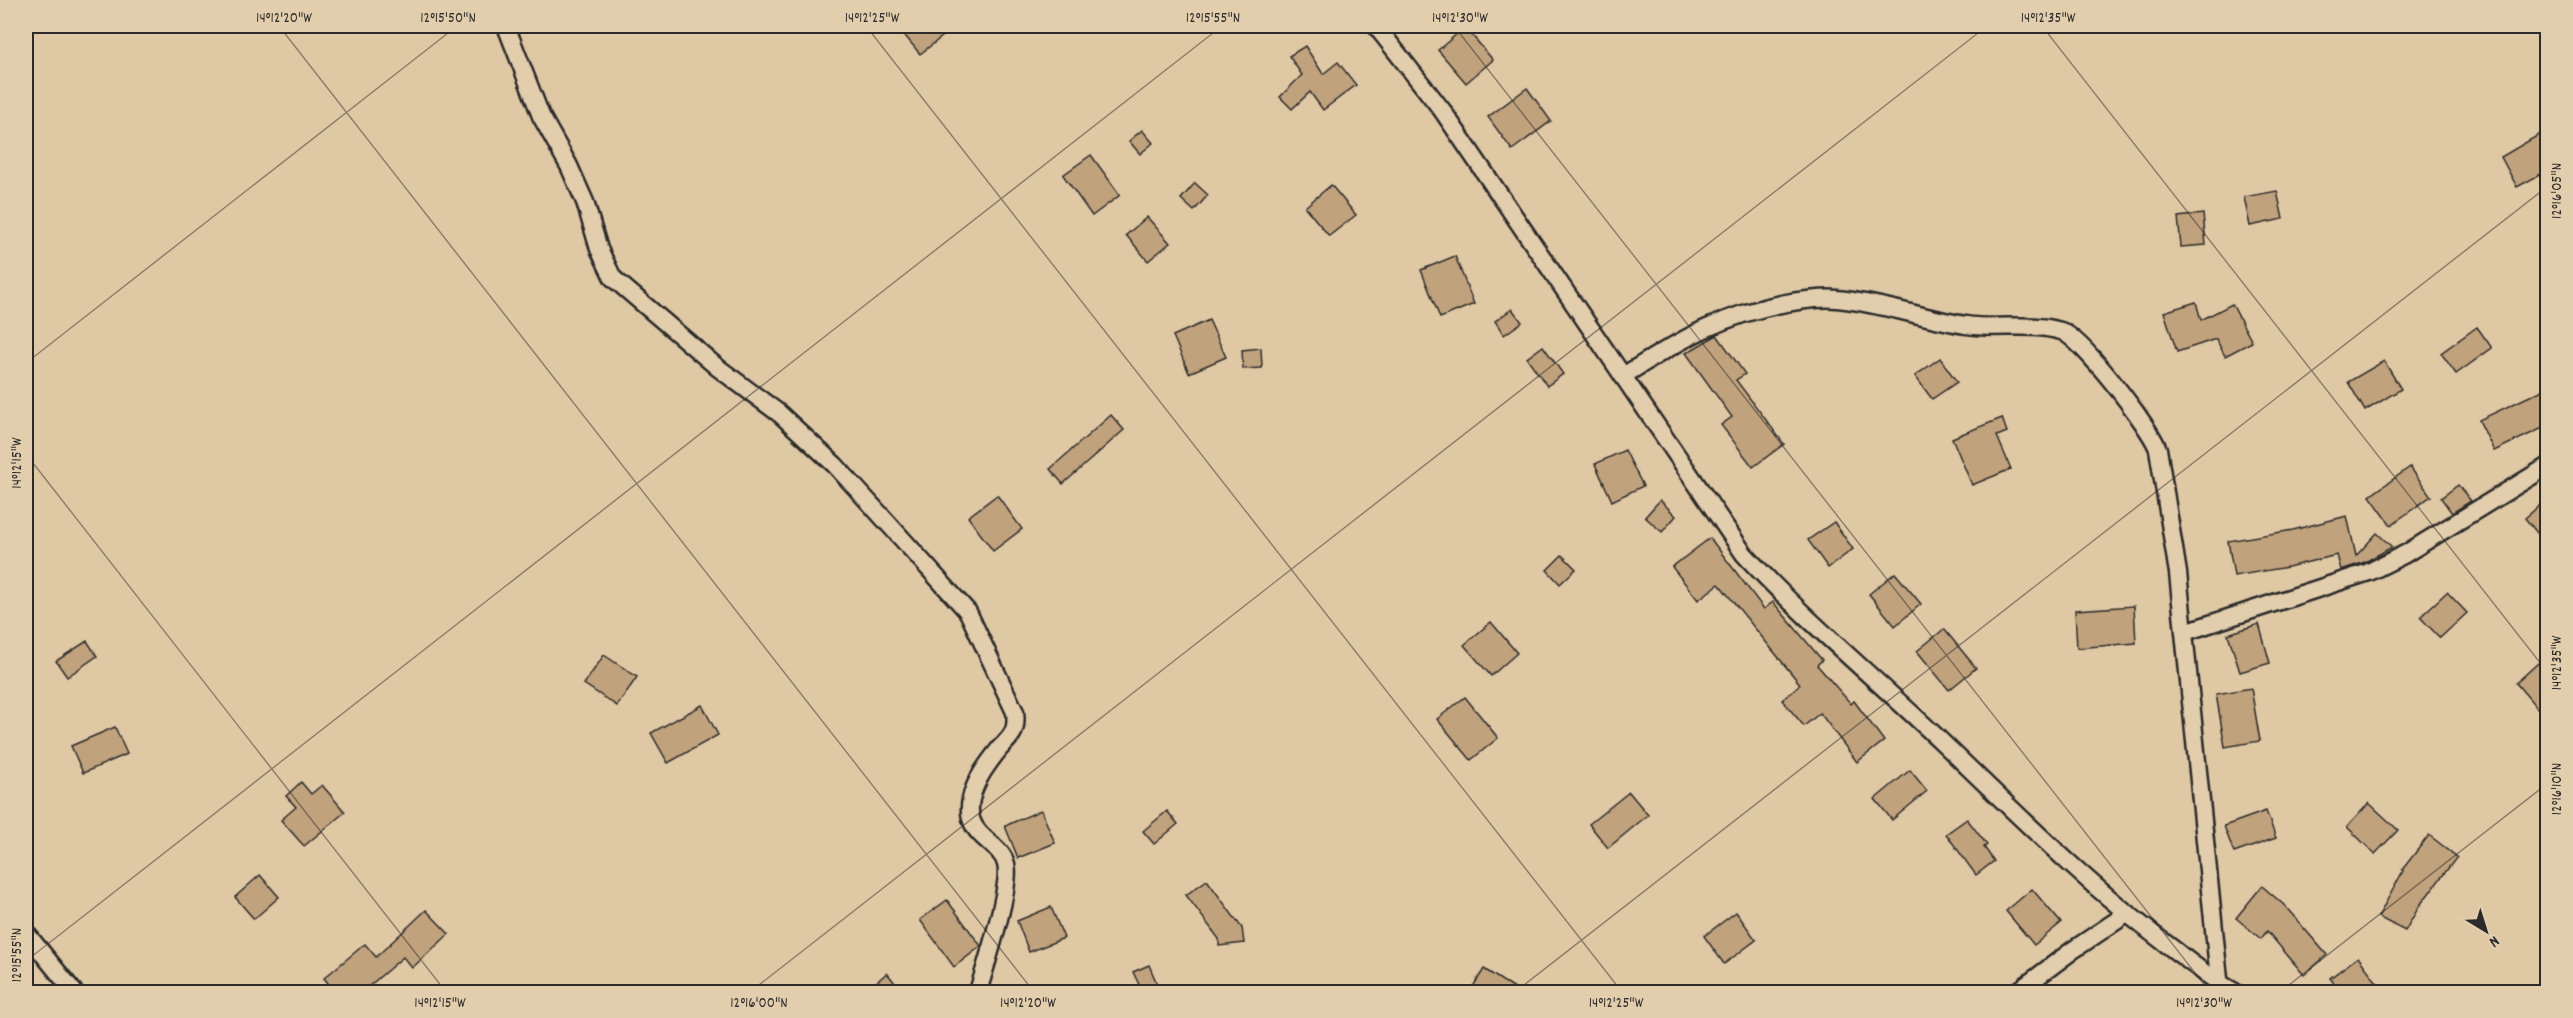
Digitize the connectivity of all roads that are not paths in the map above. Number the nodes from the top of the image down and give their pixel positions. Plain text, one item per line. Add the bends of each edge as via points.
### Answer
1 (506, 26) edge
2 (1376, 26) edge
3 (1623, 376) junction
4 (2547, 466) edge
5 (2185, 632) junction
6 (2128, 913) junction
7 (26, 933) edge
8 (2220, 988) edge
9 (74, 993) edge
10 (978, 993) edge
11 (2017, 993) edge
12 (2235, 993) edge

1 - 10 street via 541,116 577,184 613,278 717,367 780,414 835,465 968,612 1016,712 1013,734 981,773 970,802 971,819 1006,865 1004,893
2 - 3 street via 1442,110
3 - 5 street via 1711,324 1774,305 1812,299 1850,300 1969,325 2063,332 2104,372 2156,443
3 - 6 street via 1737,545 1784,597 2007,807
4 - 5 street via 2369,572
5 - 8 street
6 - 8 street
6 - 11 street
7 - 9 street
8 - 12 street

